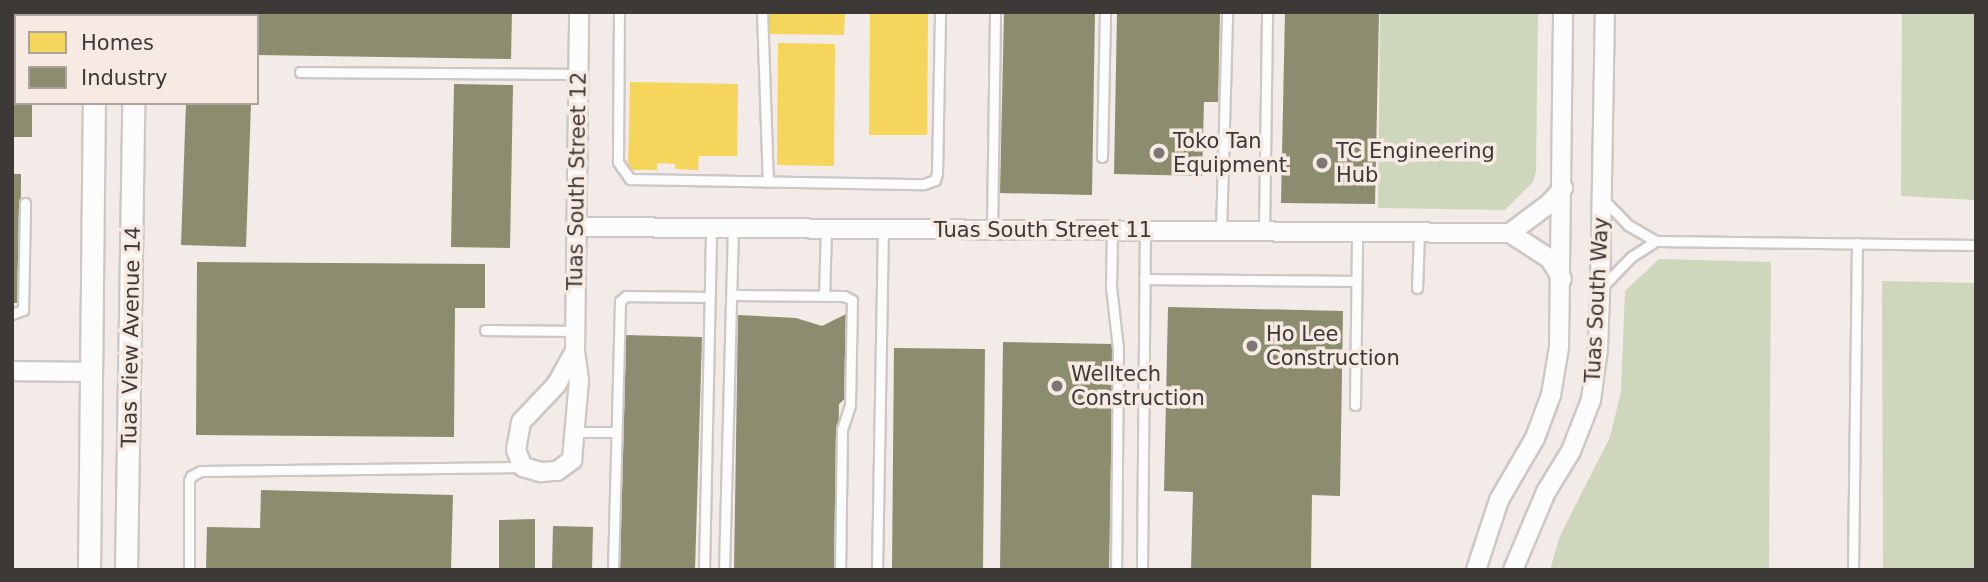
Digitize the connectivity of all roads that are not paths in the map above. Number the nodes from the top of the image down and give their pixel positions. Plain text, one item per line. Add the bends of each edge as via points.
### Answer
1 (579, 12) edge
2 (619, 12) edge
3 (762, 12) edge
4 (940, 12) edge
5 (995, 12) edge
6 (1105, 12) edge
7 (1227, 12) edge
8 (1267, 12) edge
9 (1563, 12) edge
10 (1605, 12) edge
11 (300, 72) dead end
12 (578, 74) junction
13 (94, 105) edge
14 (133, 105) edge
15 (1102, 157) dead end
16 (768, 182) junction
17 (1563, 188) junction
18 (1602, 198) junction
19 (25, 202) dead end
20 (576, 227) junction
21 (710, 228) junction
22 (733, 228) junction
23 (826, 229) junction
24 (883, 229) junction
25 (992, 230) junction
26 (1112, 231) junction
27 (1145, 231) junction
28 (1221, 232) junction
29 (1264, 232) junction
30 (1357, 232) junction
31 (1419, 233) junction
32 (1510, 233) junction
33 (1656, 241) junction
34 (1857, 243) junction
35 (1976, 245) edge
36 (1144, 279) junction
37 (1562, 279) junction
38 (1356, 281) junction
39 (1417, 288) dead end
40 (1600, 289) junction
41 (732, 295) junction
42 (824, 296) junction
43 (709, 297) junction
44 (12, 314) edge
45 (485, 330) dead end
46 (575, 331) junction
47 (575, 351) junction
48 (12, 371) edge
49 (92, 372) junction
50 (1355, 405) dead end
51 (574, 432) junction
52 (616, 432) junction
53 (523, 467) junction
54 (89, 570) edge
55 (126, 570) edge
56 (189, 570) edge
57 (613, 570) edge
58 (704, 570) edge
59 (724, 570) edge
60 (840, 570) edge
61 (877, 570) edge
62 (1116, 570) edge
63 (1142, 570) edge
64 (1476, 570) edge
65 (1513, 570) edge
66 (1853, 570) edge

1 - 12 street, Tuas South Street 12
2 - 16 lane via 621,169 633,180
3 - 16 lane
4 - 16 lane via 935,180 924,184
5 - 25 lane
6 - 15 lane
7 - 28 lane
8 - 29 lane
9 - 17 street, Tuas South Way
10 - 18 street, Tuas South Way
11 - 12 lane
12 - 20 street, Tuas South Street 12
13 - 49 street, Tuas View Avenue 14
14 - 55 street, Tuas View Avenue 14
17 - 32 street
17 - 37 street, Tuas South Way
18 - 33 lane via 1628,225
18 - 40 street, Tuas South Way
19 - 44 lane via 23,310
20 - 21 street, Tuas South Street 11
20 - 46 street, Tuas South Street 12
21 - 22 street, Tuas South Street 11
21 - 43 lane
22 - 23 street, Tuas South Street 11
22 - 41 lane
23 - 24 street, Tuas South Street 11
23 - 42 lane
24 - 25 street, Tuas South Street 11
24 - 61 lane
25 - 26 street, Tuas South Street 11
26 - 27 street, Tuas South Street 11
26 - 62 lane via 1111,287 1118,348
27 - 28 street, Tuas South Street 11
27 - 36 lane
28 - 29 street, Tuas South Street 11
29 - 30 street, Tuas South Street 11
30 - 31 street, Tuas South Street 11
30 - 38 lane
31 - 32 street, Tuas South Street 11
31 - 39 lane
32 - 37 street via 1550,259
33 - 34 lane
33 - 40 lane via 1631,257
34 - 35 lane
34 - 66 lane
36 - 38 lane
36 - 63 lane
37 - 64 street, Tuas South Way via 1551,395 1535,438 1499,500
38 - 50 lane
40 - 65 street, Tuas South Way via 1591,400
41 - 42 lane
41 - 59 lane
42 - 60 lane via 849,296 852,300 850,405 842,429
43 - 52 lane via 626,296 620,301
43 - 58 lane
45 - 46 lane
46 - 47 street, Tuas South Street 12
47 - 51 street, Tuas South Street 12 via 579,380
47 - 53 street, Tuas South Street 12 via 557,384 521,422 516,450
48 - 49 street
49 - 54 street, Tuas View Avenue 14
51 - 52 lane
51 - 53 street, Tuas South Street 12 via 568,466 541,472
52 - 57 lane
53 - 56 lane via 201,471 190,481

